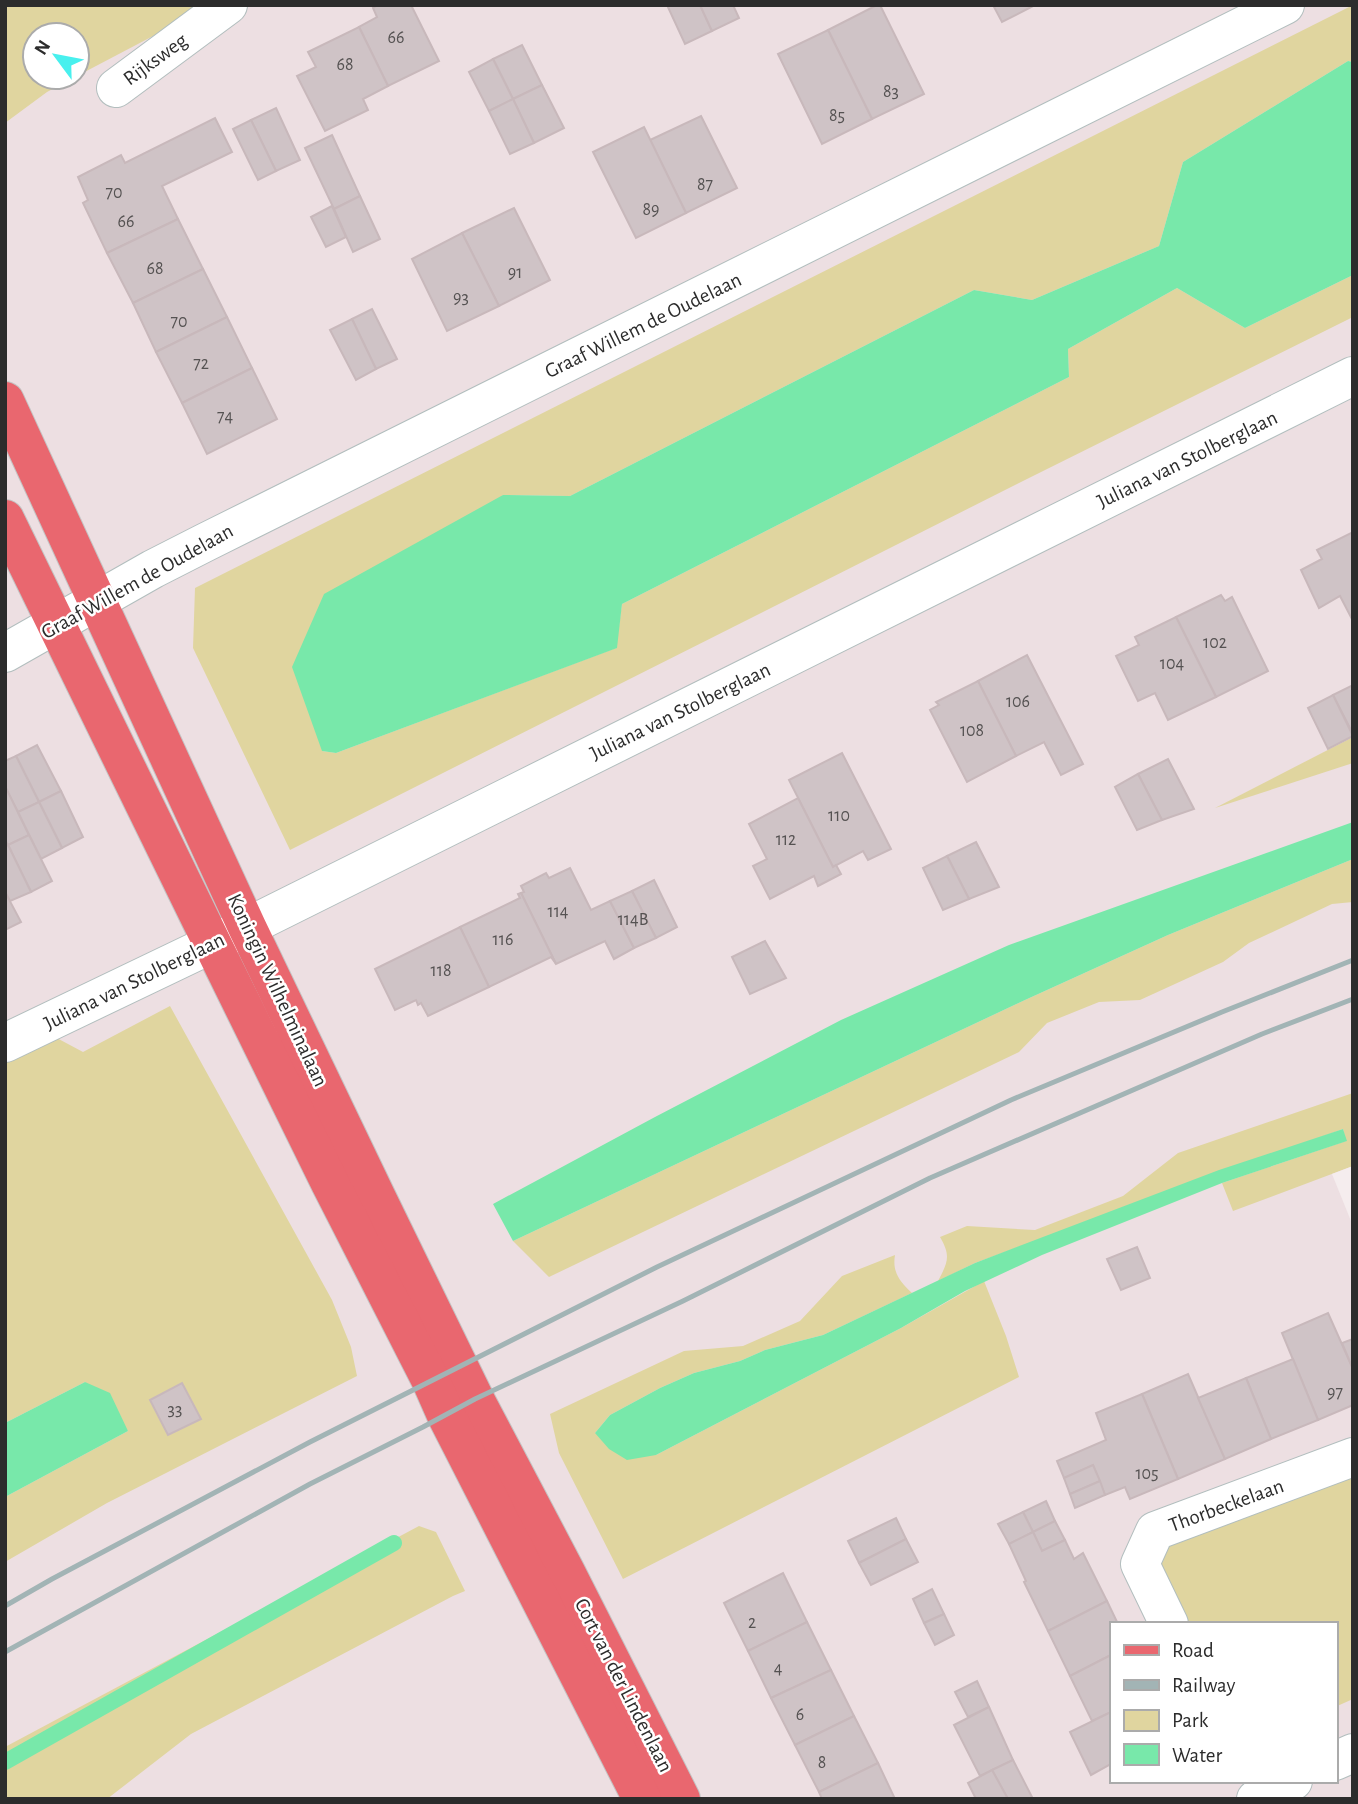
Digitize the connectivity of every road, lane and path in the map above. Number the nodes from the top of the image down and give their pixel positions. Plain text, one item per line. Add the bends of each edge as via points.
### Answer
1 (228, 5) edge
2 (1285, 5) edge
3 (116, 88) dead end
4 (1353, 376) edge
5 (5, 401) edge
6 (5, 519) edge
7 (98, 600) junction
8 (58, 624) junction
9 (5, 653) edge
10 (247, 927) junction
11 (212, 943) junction
12 (5, 1043) edge
13 (1353, 1457) edge
14 (550, 1580) junction
15 (1167, 1622) edge
16 (1353, 1753) edge
17 (1337, 1760) edge
18 (1244, 1783) edge
19 (1289, 1783) edge
20 (642, 1799) edge
21 (681, 1799) edge
22 (1253, 1799) edge

1 - 3 street, Rijksweg
2 - 7 street, Graaf Willem de Oudelaan
4 - 10 street, Juliana van Stolberglaan
5 - 7 main road, Koningin Wilhelminalaan
6 - 8 main road, Koningin Wilhelminalaan
7 - 8 street, Graaf Willem de Oudelaan
7 - 10 main road, Koningin Wilhelminalaan
8 - 9 street, Graaf Willem de Oudelaan
8 - 11 main road, Koningin Wilhelminalaan
10 - 11 street, Juliana van Stolberglaan
10 - 14 main road, Koningin Wilhelminalaan via 475,1399
11 - 12 street, Juliana van Stolberglaan
11 - 14 main road, Koningin Wilhelminalaan via 446,1415
13 - 15 street, Thorbeckelaan via 1155,1531 1140,1564
14 - 20 main road, Cort van der Lindenlaan
14 - 21 main road, Cort van der Lindenlaan
16 - 17 street
18 - 22 street
19 - 22 street

